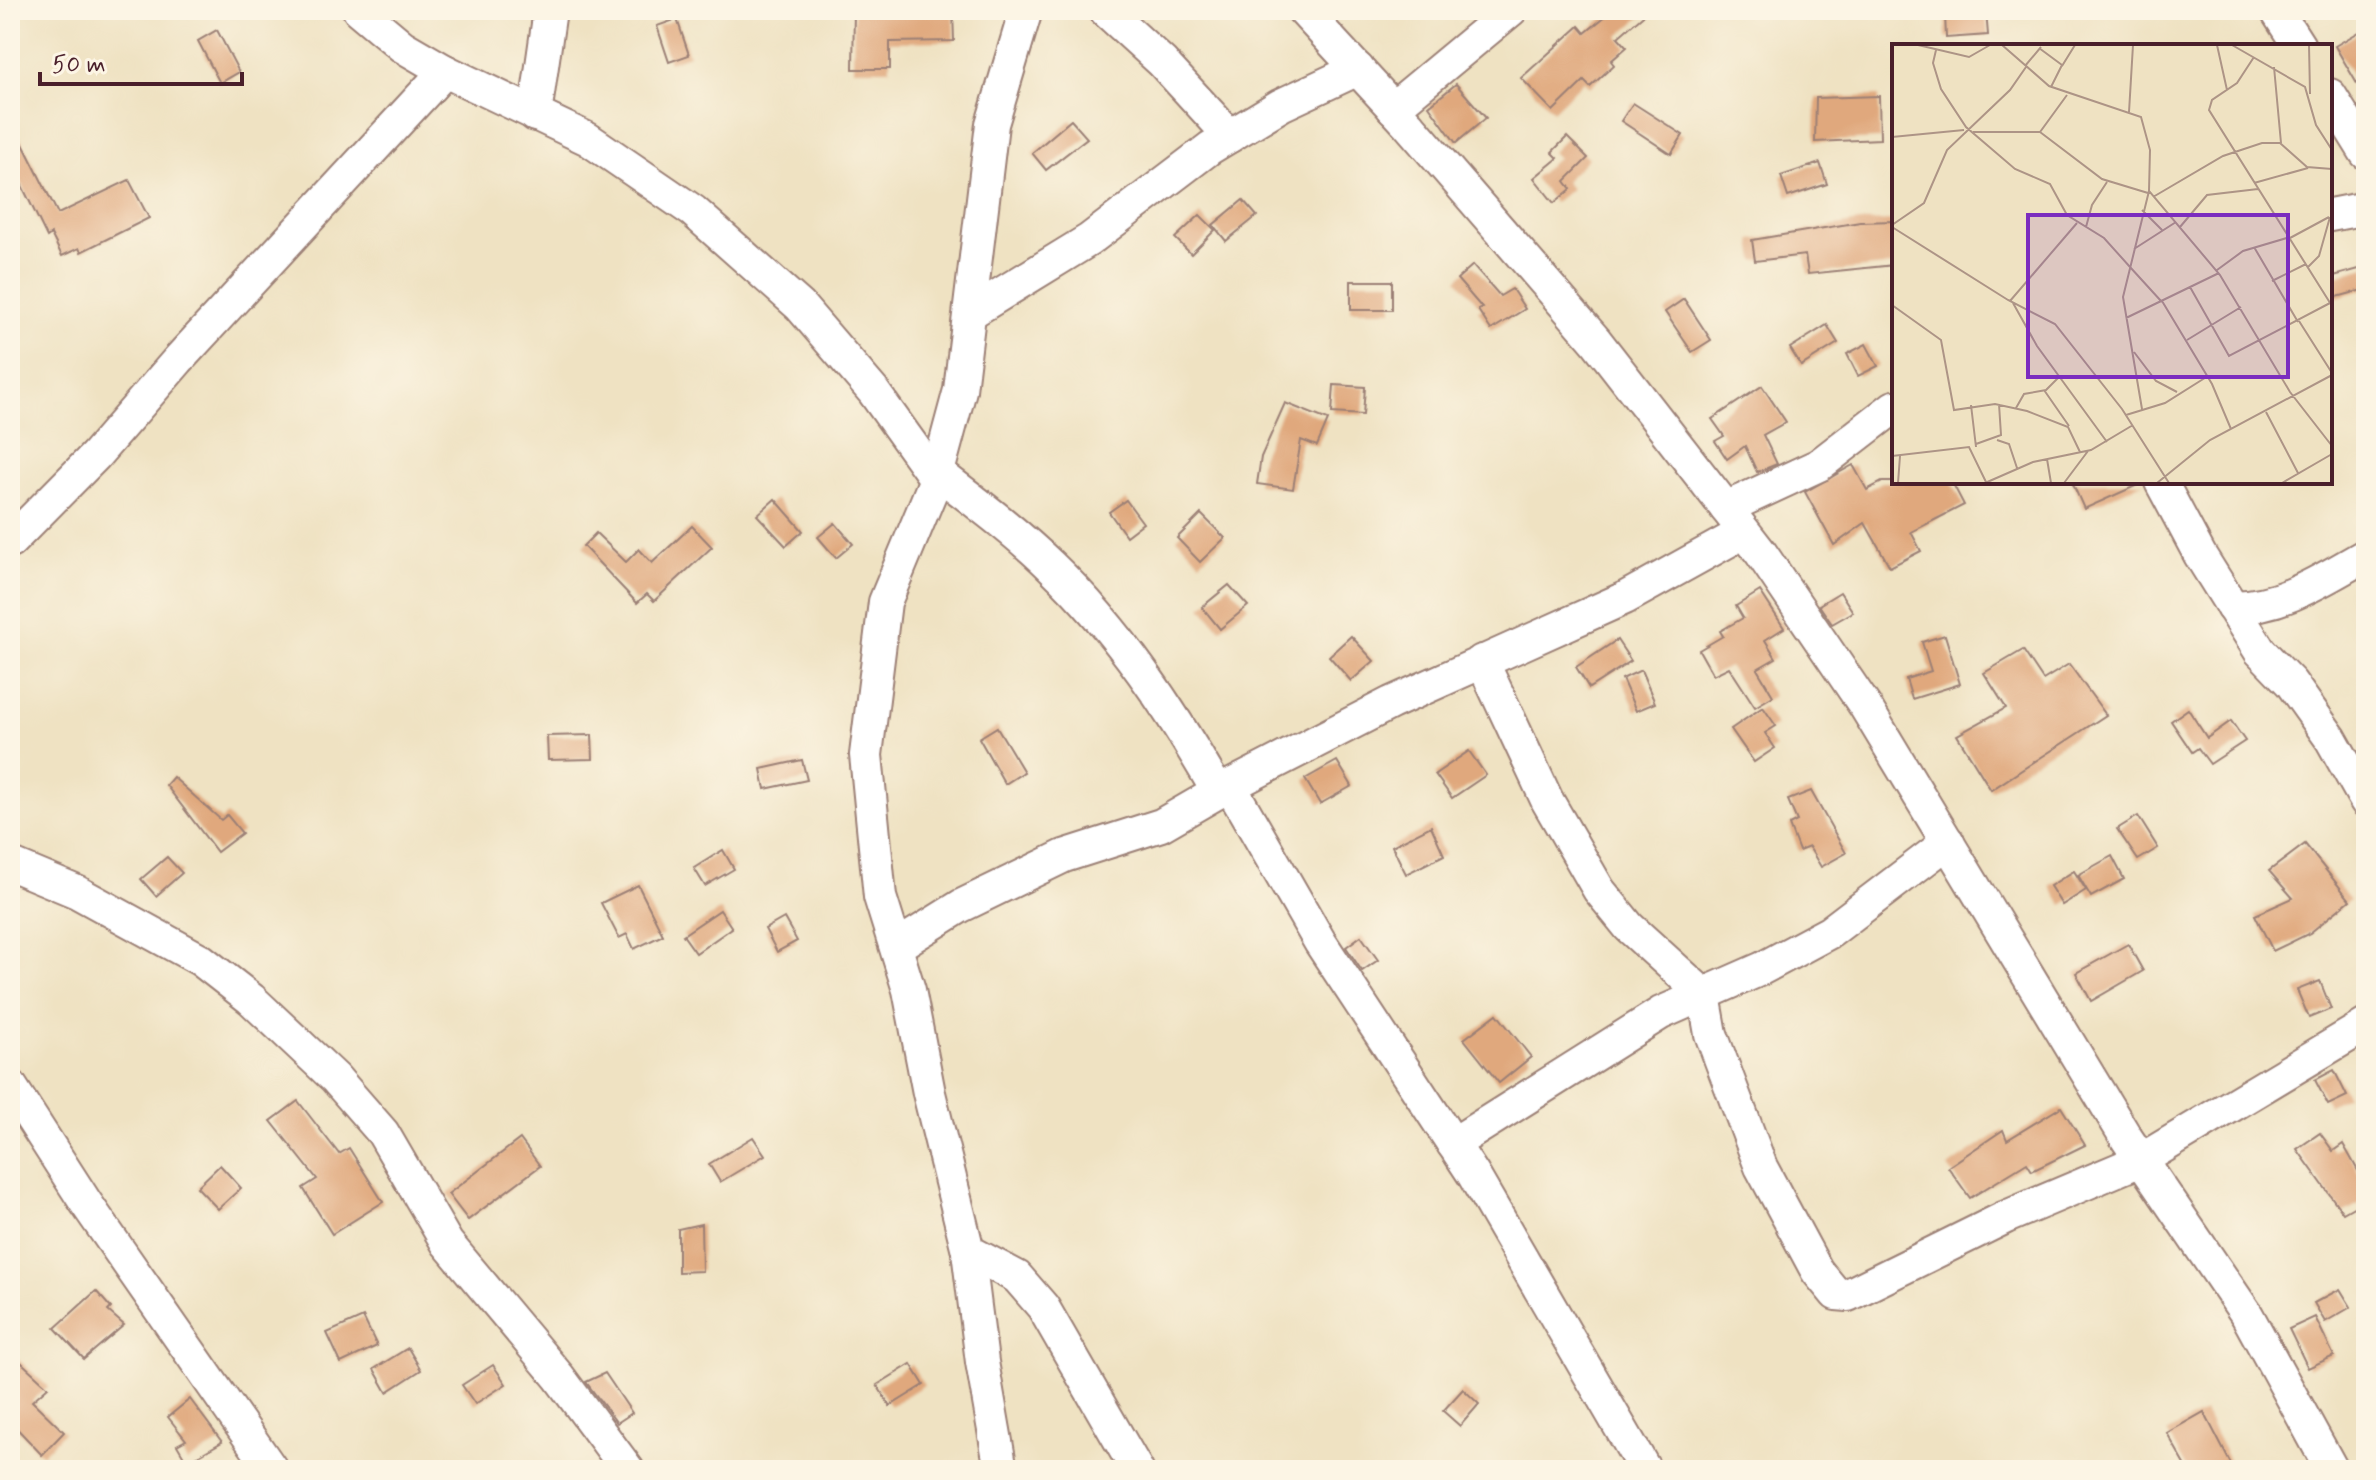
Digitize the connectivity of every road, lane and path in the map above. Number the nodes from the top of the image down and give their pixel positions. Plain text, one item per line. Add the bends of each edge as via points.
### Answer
1 (359, 10) edge
2 (550, 10) edge
3 (1026, 10) edge
4 (1105, 10) edge
5 (1303, 10) edge
6 (1511, 10) edge
7 (2276, 10) edge
8 (2298, 44) edge
9 (1358, 69) junction
10 (445, 71) junction
11 (2332, 98) edge
12 (1393, 108) junction
13 (535, 115) junction
14 (1230, 136) junction
15 (2366, 153) edge
16 (2366, 208) edge
17 (2332, 215) edge
18 (970, 313) junction
19 (1892, 409) edge
20 (937, 476) junction
21 (2162, 484) edge
22 (1735, 520) junction
23 (10, 542) edge
24 (2366, 555) edge
25 (2232, 607) junction
26 (1482, 661) junction
27 (1224, 789) junction
28 (2366, 801) edge
29 (1948, 842) junction
30 (10, 864) edge
31 (897, 946) junction
32 (1704, 995) junction
33 (2366, 1025) edge
34 (10, 1085) edge
35 (1453, 1144) junction
36 (2141, 1160) junction
37 (968, 1251) junction
38 (272, 1470) edge
39 (628, 1470) edge
40 (1001, 1470) edge
41 (1137, 1470) edge
42 (1645, 1470) edge
43 (2332, 1470) edge

1 - 10 street via 402,46
2 - 13 street
3 - 18 street via 992,124
4 - 14 street
5 - 9 street
6 - 12 street
7 - 8 street
9 - 12 street
9 - 14 street
10 - 13 street
10 - 23 street via 95,456
11 - 15 street
12 - 22 street via 1596,341
13 - 20 street via 588,139 693,211 800,306
14 - 18 street via 1089,240
16 - 17 street
18 - 20 street via 960,390
19 - 22 street
20 - 27 street via 1053,568 1176,717
20 - 31 street via 885,602 871,691 868,796 880,897
21 - 25 street
22 - 26 street via 1625,598
22 - 29 street via 1865,706
24 - 25 street via 2285,598 2259,607
25 - 28 street via 2331,739
26 - 27 street
26 - 32 street via 1547,800 1599,890 1629,927
27 - 31 street via 1161,825 1064,856 1009,882
27 - 35 street
29 - 32 street via 1830,932
29 - 36 street
30 - 39 street via 77,892 201,960 335,1078 383,1133 447,1243 559,1377
31 - 37 street
32 - 35 street via 1661,1013
32 - 36 street via 1716,1048 1761,1167 1817,1271 1836,1294 1848,1295 2006,1217
33 - 36 street
34 - 38 street
35 - 42 street
36 - 43 street via 2247,1315
37 - 40 street
37 - 41 street via 1017,1277 1043,1307

